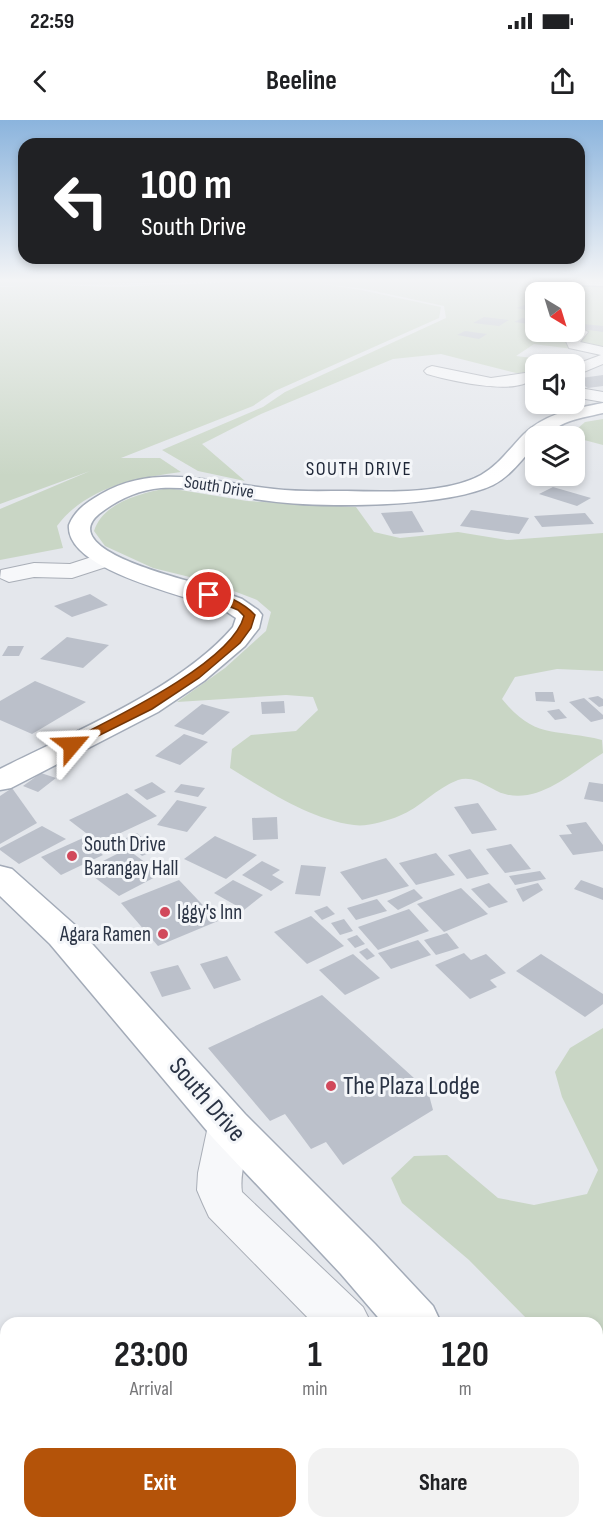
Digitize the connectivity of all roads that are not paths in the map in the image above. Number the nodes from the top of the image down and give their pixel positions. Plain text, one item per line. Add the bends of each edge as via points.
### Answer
1 (574, 345) edge
2 (603, 351) edge
3 (603, 359) edge
4 (452, 366) dead end
5 (585, 366) edge
6 (432, 371) dead end
7 (525, 378) edge
8 (525, 380) edge
9 (585, 394) edge
10 (603, 397) edge
11 (603, 408) edge
12 (105, 560) junction
13 (9, 575) dead end
14 (0, 781) edge
15 (0, 877) edge
16 (229, 1126) junction
17 (340, 1317) edge
18 (410, 1317) edge

1 - 2 street
3 - 5 street
4 - 7 street
6 - 8 street via 491,383
9 - 10 street
11 - 12 main road, South Drive via 546,425 497,473 460,490 386,497 315,497 268,495 178,480 144,484 119,492 82,518 78,527 80,537 86,547
12 - 13 street via 72,571 34,570
12 - 14 main road, South Drive via 242,608 249,615 246,628 195,675 148,706
15 - 16 main road, South Drive via 63,935
16 - 17 street via 219,1190 225,1204
16 - 18 main road, South Drive

